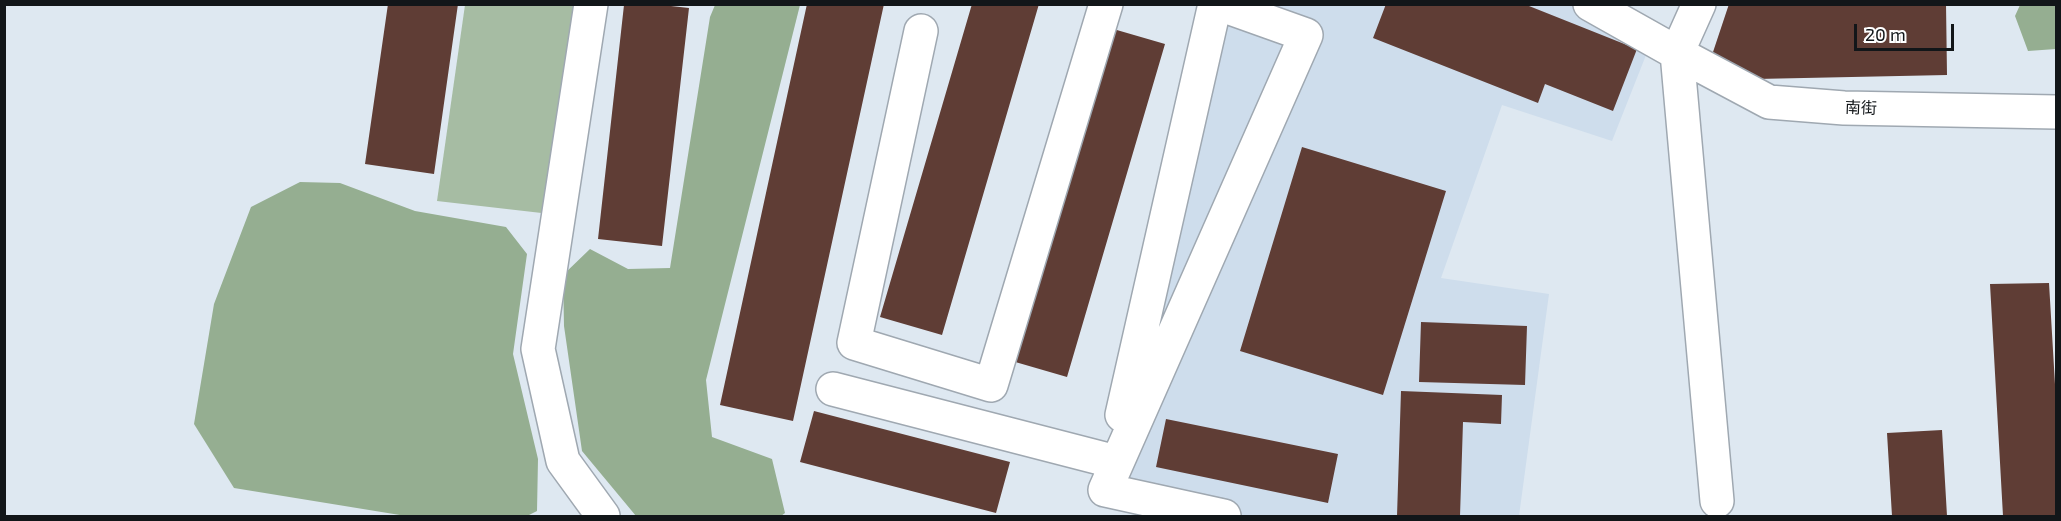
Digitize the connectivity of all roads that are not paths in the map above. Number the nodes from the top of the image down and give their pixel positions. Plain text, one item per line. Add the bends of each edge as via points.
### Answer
1 (591, 4) edge
2 (1106, 4) edge
3 (1215, 4) edge
4 (1219, 4) edge
5 (1590, 4) edge
6 (1699, 4) edge
7 (921, 31) dead end
8 (1677, 54) junction
9 (2056, 112) edge
10 (833, 389) dead end
11 (1109, 475) junction
12 (1717, 501) dead end
13 (603, 516) edge
14 (1224, 516) edge

1 - 13 street via 538,349 564,461
2 - 7 street via 991,385 854,343
3 - 11 street
4 - 11 street via 1306,35
5 - 8 street, 南街
6 - 8 street
8 - 9 street, 南街 via 1769,102 1844,108
8 - 12 street
10 - 11 street
11 - 14 street

